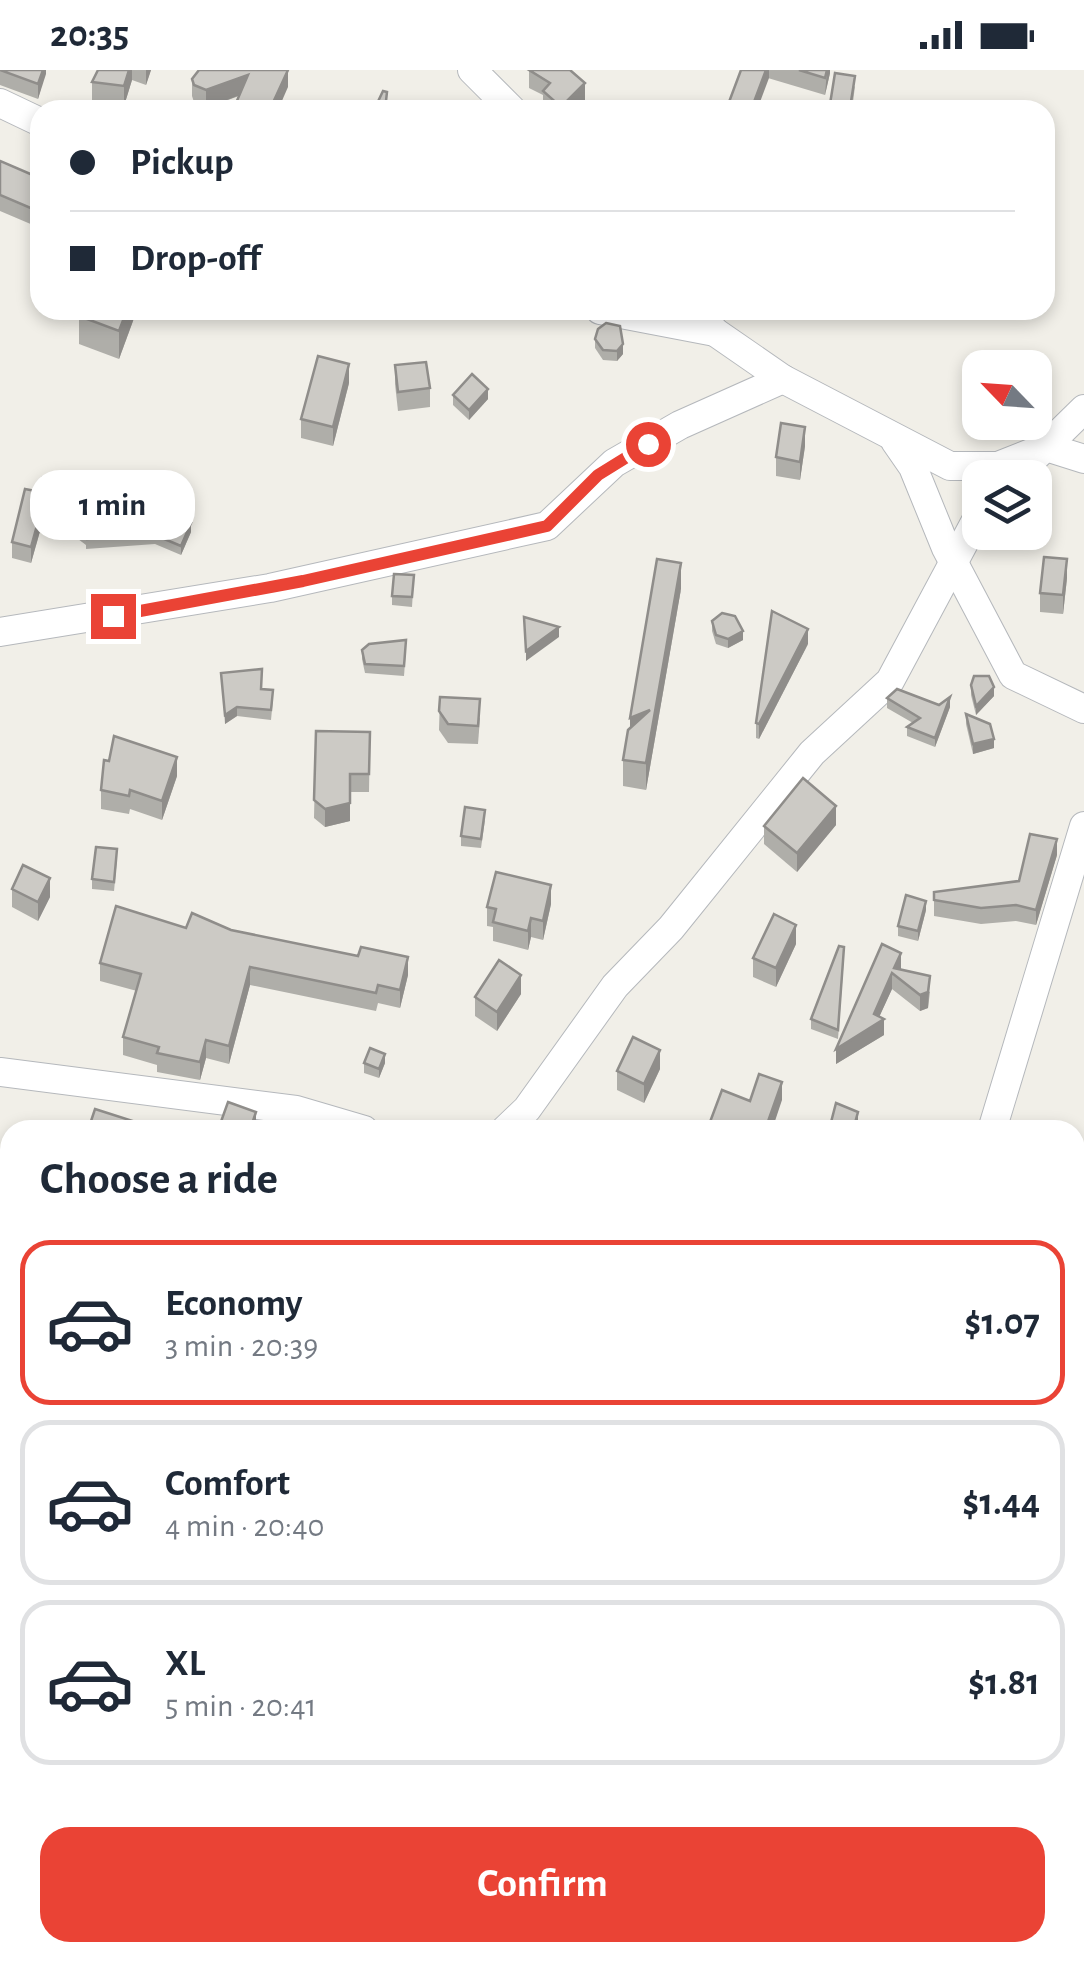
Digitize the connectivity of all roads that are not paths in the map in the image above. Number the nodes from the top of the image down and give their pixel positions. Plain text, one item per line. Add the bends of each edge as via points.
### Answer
1 (472, 70) edge
2 (502, 100) edge
3 (0, 103) edge
4 (30, 117) edge
5 (652, 320) edge
6 (704, 320) edge
7 (715, 332) junction
8 (783, 379) junction
9 (1084, 409) edge
10 (891, 436) junction
11 (1046, 447) junction
12 (1084, 459) edge
13 (1031, 460) edge
14 (962, 549) edge
15 (954, 565) junction
16 (0, 632) edge
17 (1084, 709) edge
18 (1084, 826) edge
19 (0, 1072) edge
20 (330, 1120) edge
21 (515, 1120) edge
22 (995, 1120) edge

1 - 2 street
3 - 4 street
5 - 7 street
6 - 7 street
7 - 8 street
8 - 10 street
8 - 16 street via 614,463 547,526 270,588
9 - 11 street
10 - 11 street via 950,466 998,466
10 - 15 street via 913,467
11 - 12 street
11 - 13 street
14 - 15 street
15 - 17 street via 1013,675
15 - 21 street via 890,681 812,753 672,928 615,986
18 - 22 street
19 - 20 street via 296,1110

